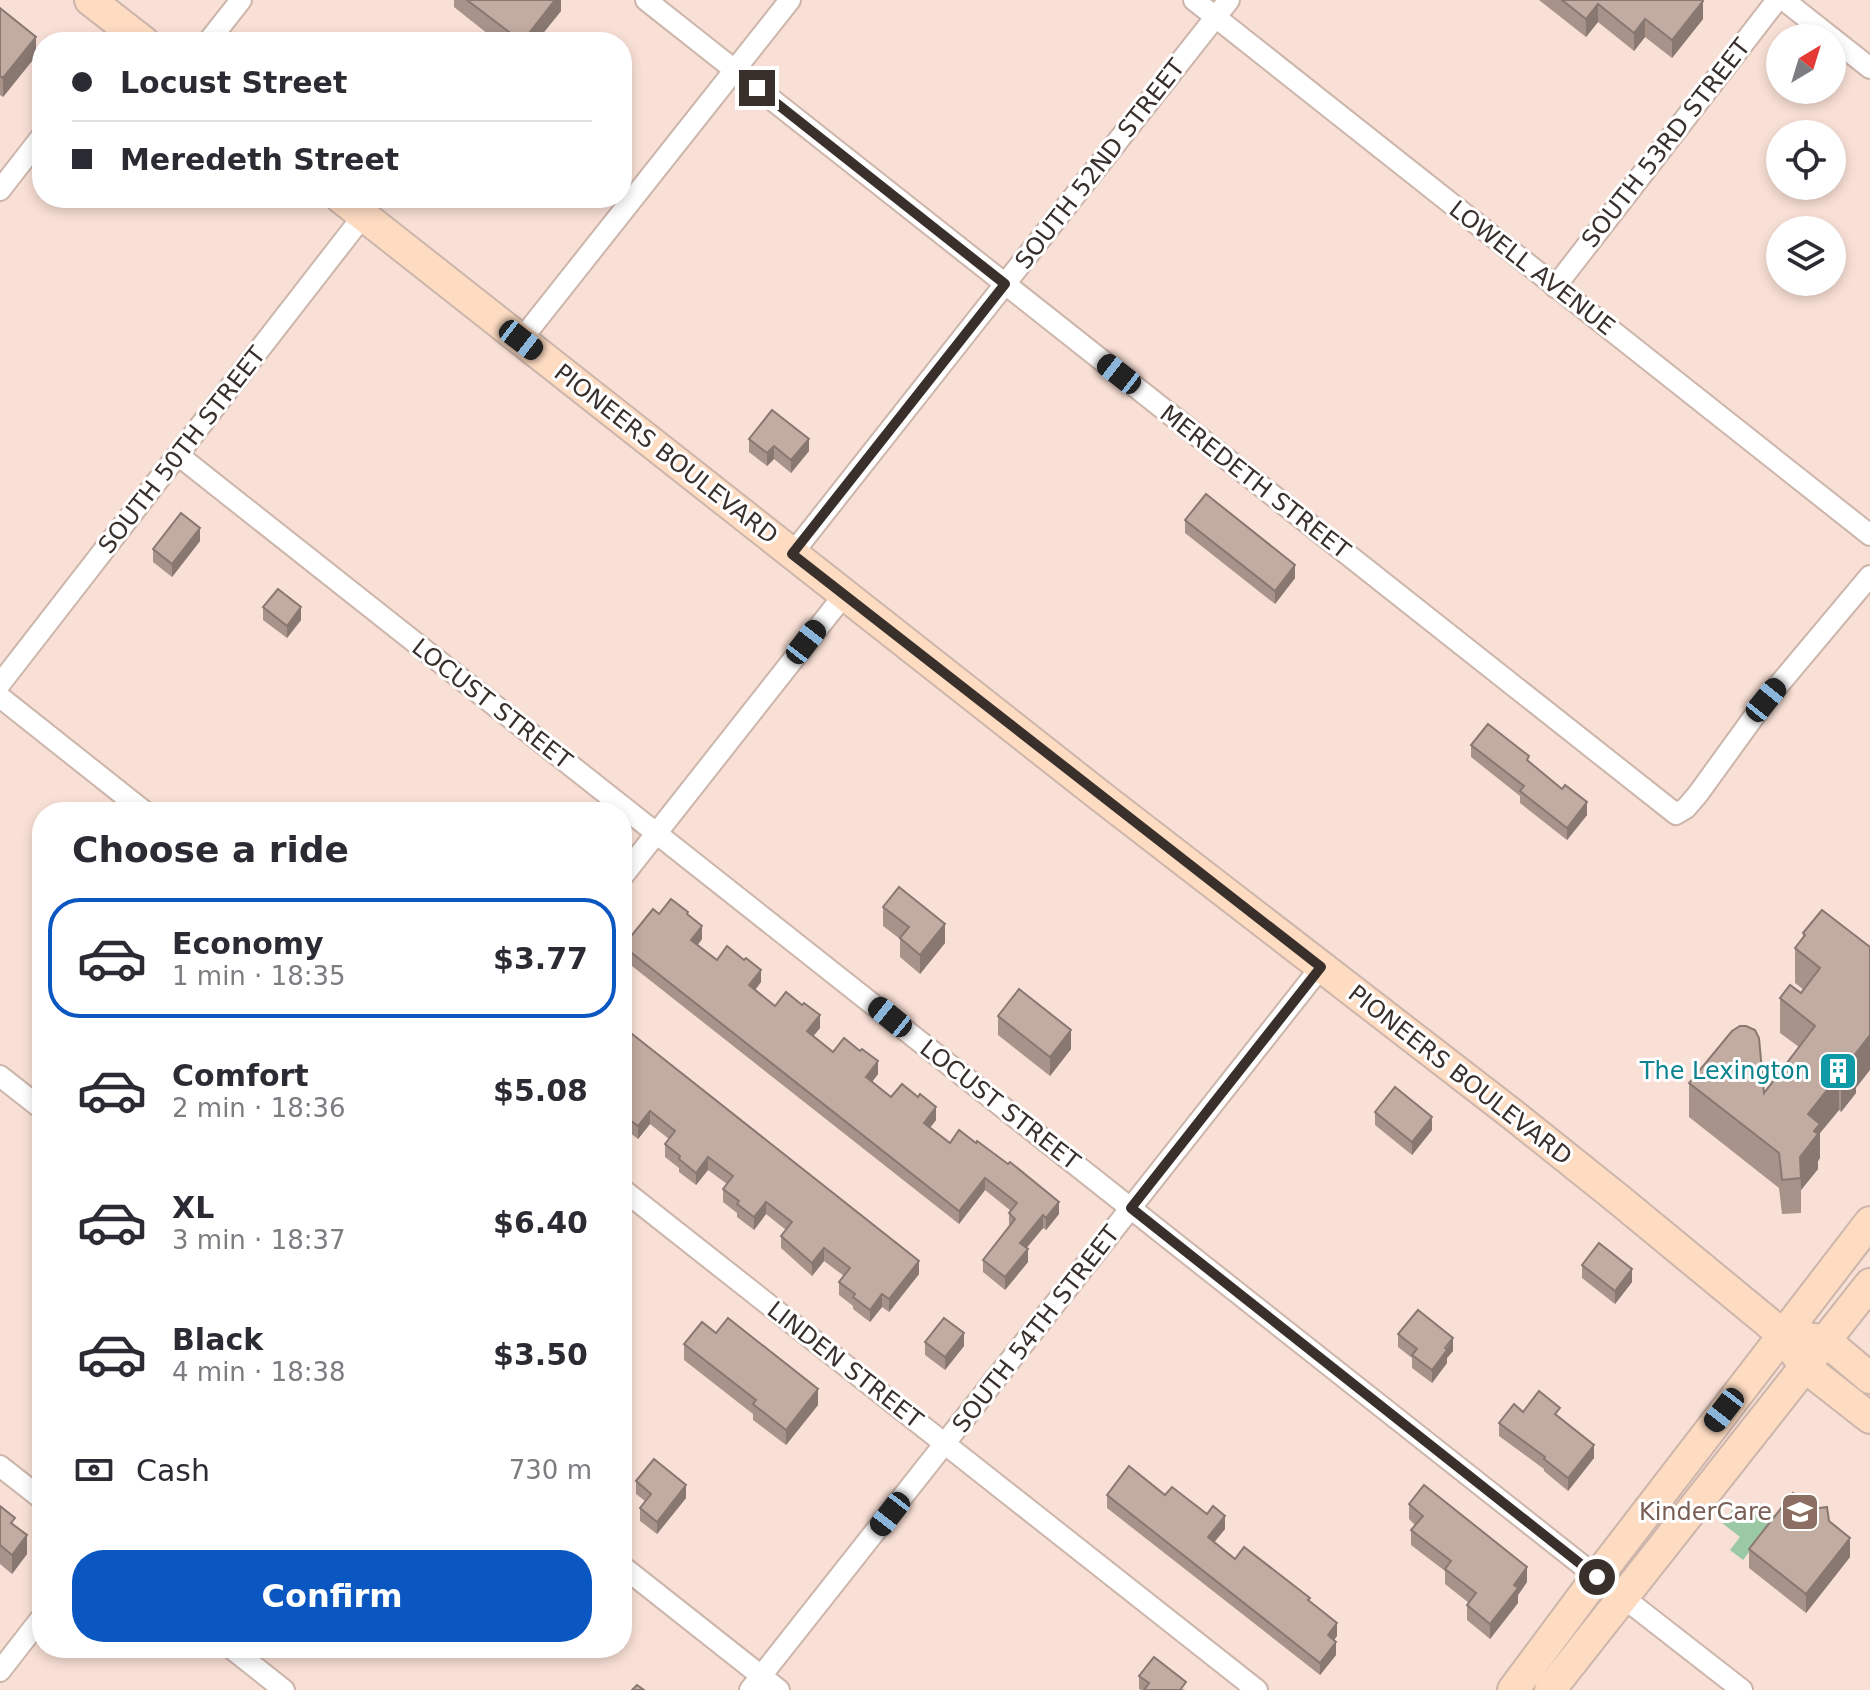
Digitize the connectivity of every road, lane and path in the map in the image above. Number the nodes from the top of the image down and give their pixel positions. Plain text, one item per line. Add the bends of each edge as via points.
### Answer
1 (90, 0) edge
2 (241, 0) edge
3 (646, 0) edge
4 (790, 0) edge
5 (1194, 0) edge
6 (1229, 0) edge
7 (1777, 0) edge
8 (1784, 0) edge
9 (1216, 17) junction
10 (1814, 24) edge
11 (123, 32) edge
12 (216, 32) edge
13 (1846, 49) edge
14 (1870, 68) edge
15 (734, 70) junction
16 (32, 149) edge
17 (0, 190) edge
18 (632, 199) edge
19 (351, 208) edge
20 (353, 208) edge
21 (625, 208) edge
22 (1005, 284) junction
23 (1555, 287) junction
24 (521, 340) junction
25 (178, 455) junction
26 (1870, 535) edge
27 (792, 554) junction
28 (1870, 576) edge
29 (844, 595) junction
30 (0, 684) edge
31 (0, 697) edge
32 (132, 802) edge
33 (617, 802) edge
34 (632, 814) edge
35 (656, 833) junction
36 (632, 864) edge
37 (1321, 967) junction
38 (0, 1076) edge
39 (32, 1101) edge
40 (632, 1197) edge
41 (1131, 1208) junction
42 (1870, 1222) edge
43 (1870, 1284) edge
44 (1782, 1334) junction
45 (1826, 1341) junction
46 (1805, 1367) junction
47 (1870, 1378) edge
48 (1870, 1418) edge
49 (945, 1444) junction
50 (0, 1466) edge
51 (32, 1491) edge
52 (632, 1575) edge
53 (1597, 1577) junction
54 (1624, 1598) junction
55 (32, 1630) edge
56 (244, 1658) edge
57 (0, 1671) edge
58 (756, 1683) edge
59 (284, 1690) edge
60 (779, 1690) edge
61 (1257, 1690) edge
62 (1513, 1690) edge
63 (1550, 1690) edge
64 (1742, 1690) edge

1 - 11 main road
2 - 12 street
3 - 15 street, MEREDETH STREET
4 - 15 street
5 - 9 street, LOWELL AVENUE
6 - 9 street, SOUTH 52ND STREET
7 - 23 street, SOUTH 53RD STREET
8 - 10 street
9 - 22 street, SOUTH 52ND STREET
9 - 23 street, LOWELL AVENUE
13 - 14 street
15 - 18 street
15 - 22 street, MEREDETH STREET
16 - 17 street
19 - 25 street, SOUTH 50TH STREET
20 - 24 main road, PIONEERS BOULEVARD
21 - 24 street
22 - 27 street, SOUTH 52ND STREET
22 - 28 street, MEREDETH STREET via 1676,814 1698,794 1766,700
23 - 26 street, LOWELL AVENUE
24 - 27 main road, PIONEERS BOULEVARD
25 - 30 street, SOUTH 50TH STREET
25 - 33 street, LOCUST STREET
27 - 29 main road, PIONEERS BOULEVARD
29 - 35 street
29 - 37 main road, PIONEERS BOULEVARD
31 - 32 street
34 - 35 street, LOCUST STREET
35 - 36 street
35 - 41 street, LOCUST STREET
37 - 41 street, SOUTH 54TH STREET
37 - 44 main road, PIONEERS BOULEVARD
38 - 39 street
40 - 49 street, LINDEN STREET
41 - 49 street, SOUTH 54TH STREET
41 - 53 street, LOCUST STREET
42 - 44 main road
43 - 45 main road
44 - 45 main road
44 - 46 main road, PIONEERS BOULEVARD
44 - 53 main road
45 - 46 main road
45 - 47 main road
46 - 48 main road, PIONEERS BOULEVARD
46 - 54 main road
49 - 58 street, SOUTH 54TH STREET
49 - 61 street, LINDEN STREET
50 - 51 street
52 - 58 street
53 - 62 main road
54 - 63 main road
54 - 64 street
55 - 57 street
56 - 59 street
58 - 60 street

